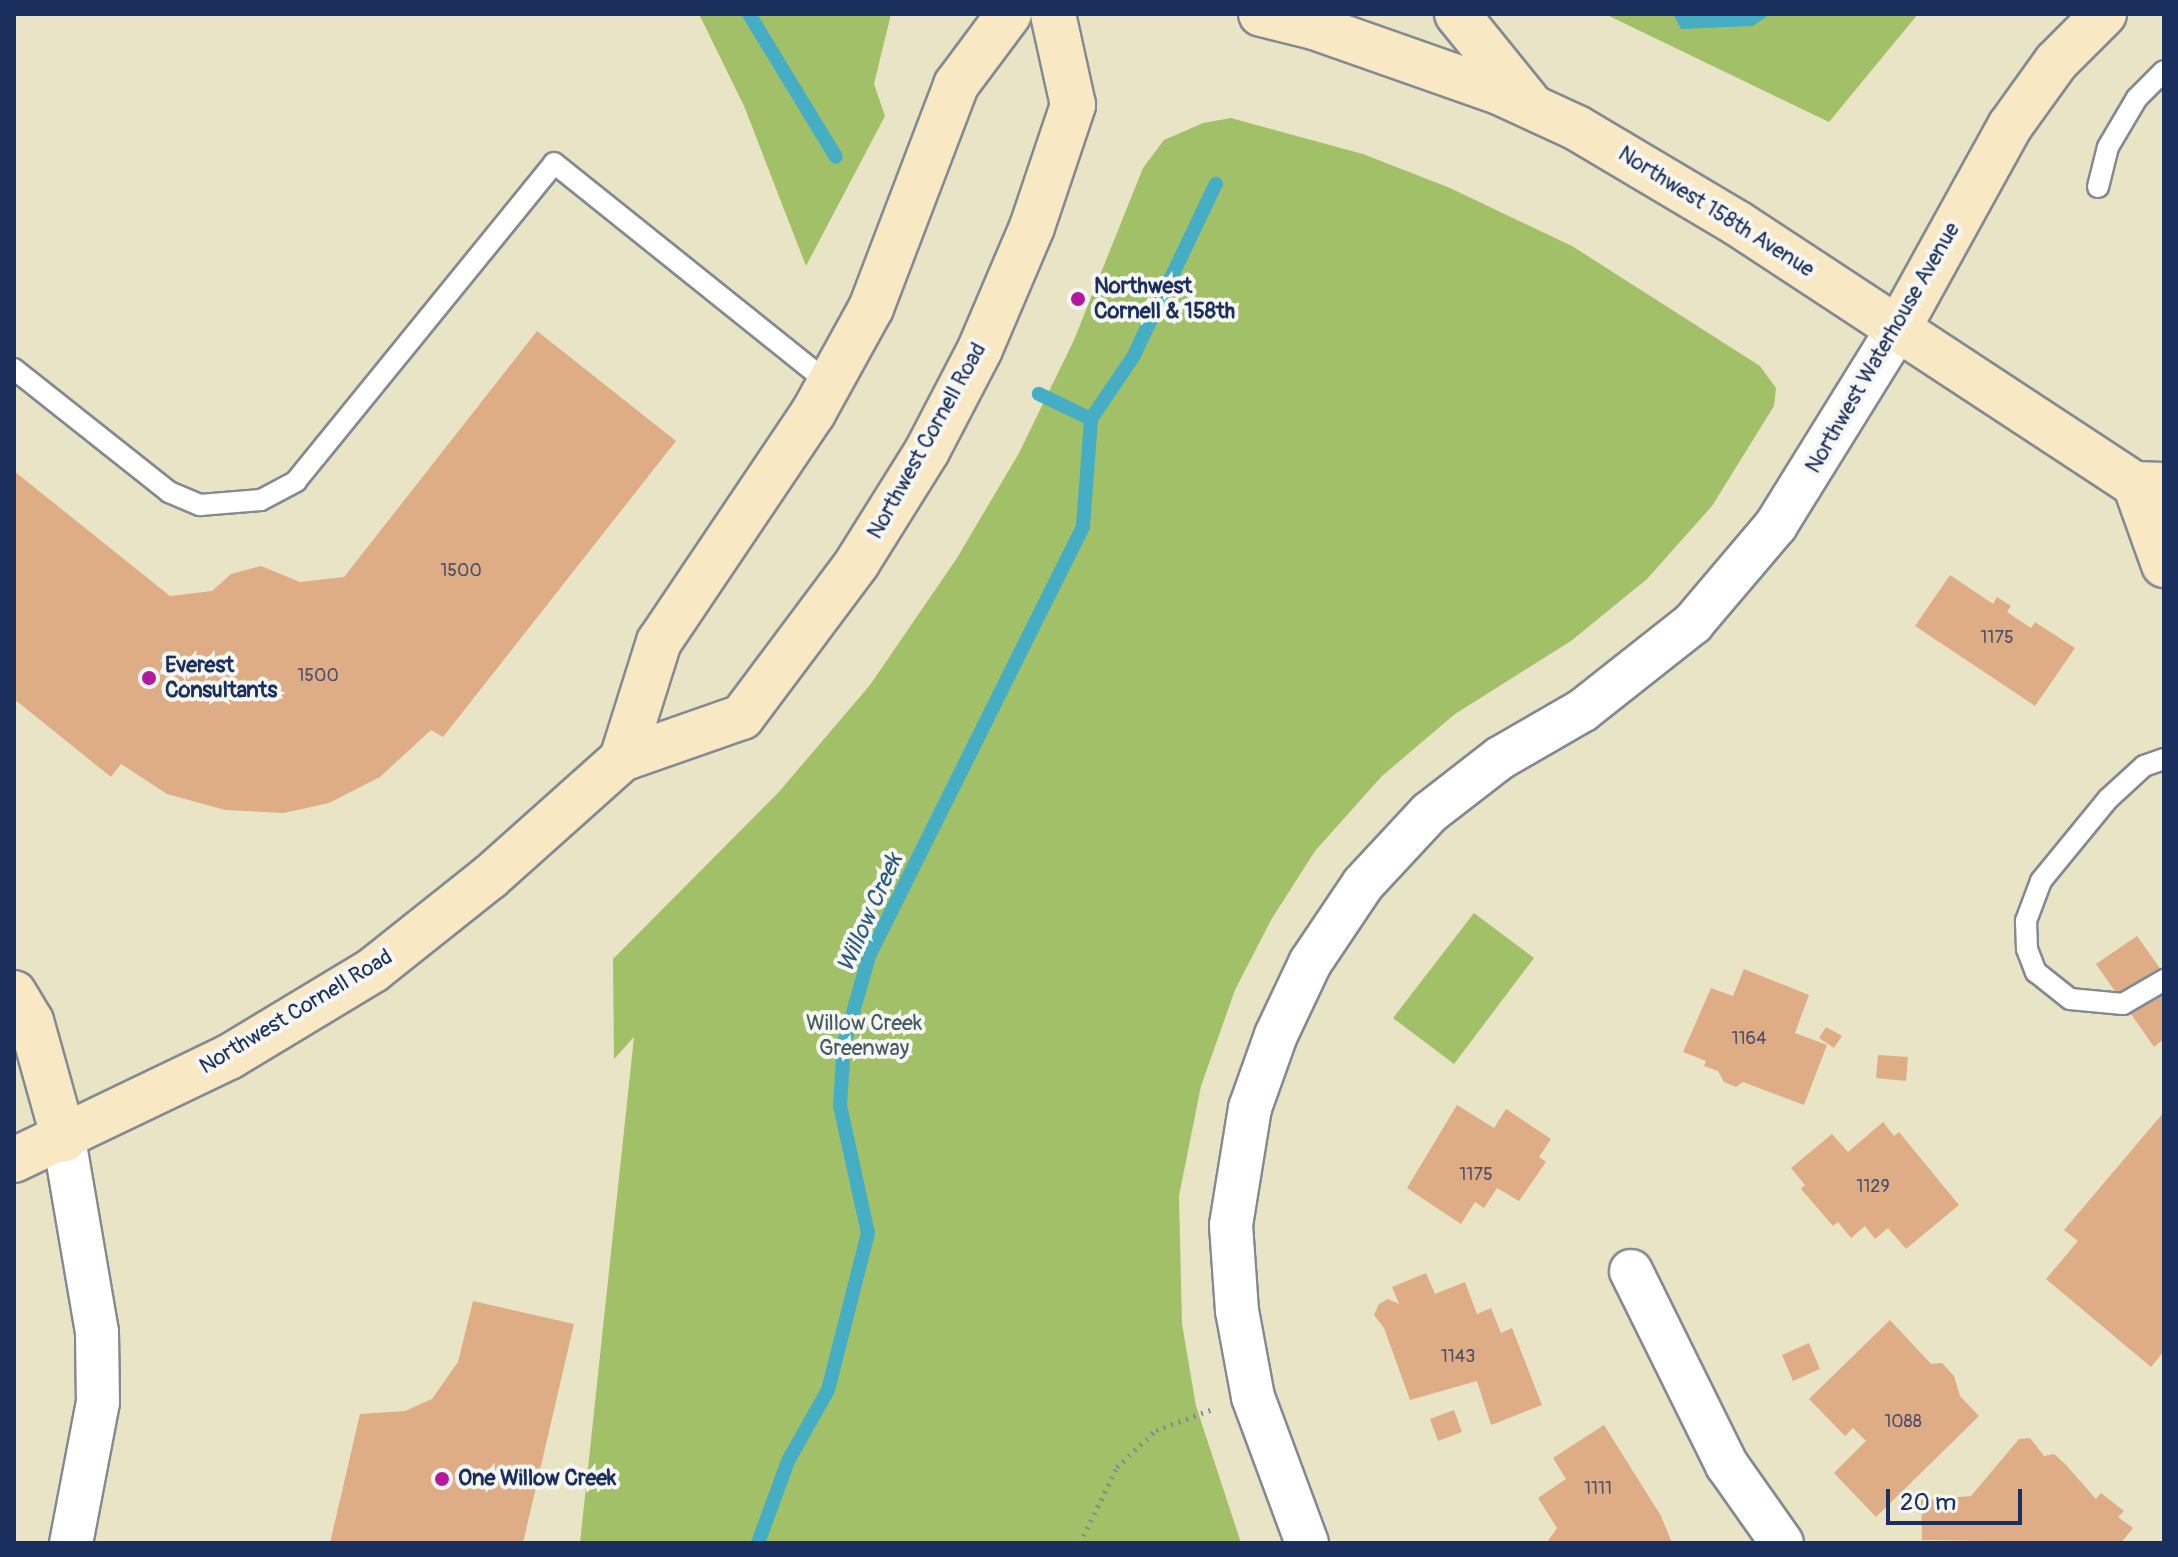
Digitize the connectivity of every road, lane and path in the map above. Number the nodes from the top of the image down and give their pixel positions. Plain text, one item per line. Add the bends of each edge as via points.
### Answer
1 (1009, 14) edge
2 (1053, 14) edge
3 (1261, 14) edge
4 (1457, 14) edge
5 (2104, 14) edge
6 (2164, 71) edge
7 (1531, 105) junction
8 (2098, 187) dead end
9 (1899, 327) junction
10 (14, 369) edge
11 (829, 383) junction
12 (2150, 484) edge
13 (2164, 565) edge
14 (622, 759) junction
15 (2164, 759) edge
16 (2164, 980) edge
17 (14, 993) edge
18 (64, 1139) junction
19 (14, 1160) edge
20 (1631, 1271) dead end
21 (1253, 1397) junction
22 (71, 1543) edge
23 (1080, 1543) edge
24 (1307, 1543) edge
25 (1782, 1543) edge

1 - 11 main road via 956,85 903,234 871,308
2 - 14 main road, Northwest Cornell Road via 1073,105 1032,227 980,349 927,451 857,563 742,717
3 - 7 main road, Northwest 158th Avenue via 1314,27
4 - 7 main road
5 - 9 main road, Northwest Waterhouse Avenue via 2056,62 2019,113
6 - 8 lane via 2137,98 2108,147
7 - 9 main road, Northwest 158th Avenue via 1639,162
9 - 12 main road, Northwest 158th Avenue
9 - 21 street, Northwest Waterhouse Avenue via 1776,525 1693,623 1583,710 1500,758 1429,813 1363,884 1310,963 1250,1108 1231,1225 1237,1311
10 - 11 lane via 169,492 200,505 261,500 296,481 554,163
11 - 14 main road via 745,522 659,642
12 - 13 main road, Northwest 158th Avenue
14 - 18 main road, Northwest Cornell Road via 490,877 373,970 229,1057
15 - 16 lane via 2144,766 2108,799 2041,881 2026,921 2027,949 2036,972 2070,999 2123,1004
17 - 18 main road via 31,1021
18 - 19 main road, Northwest Cornell Road
18 - 22 street via 97,1332 98,1402
20 - 25 street via 1727,1465
21 - 23 path via 1169,1422 1117,1467
21 - 24 street, Northwest Waterhouse Avenue

